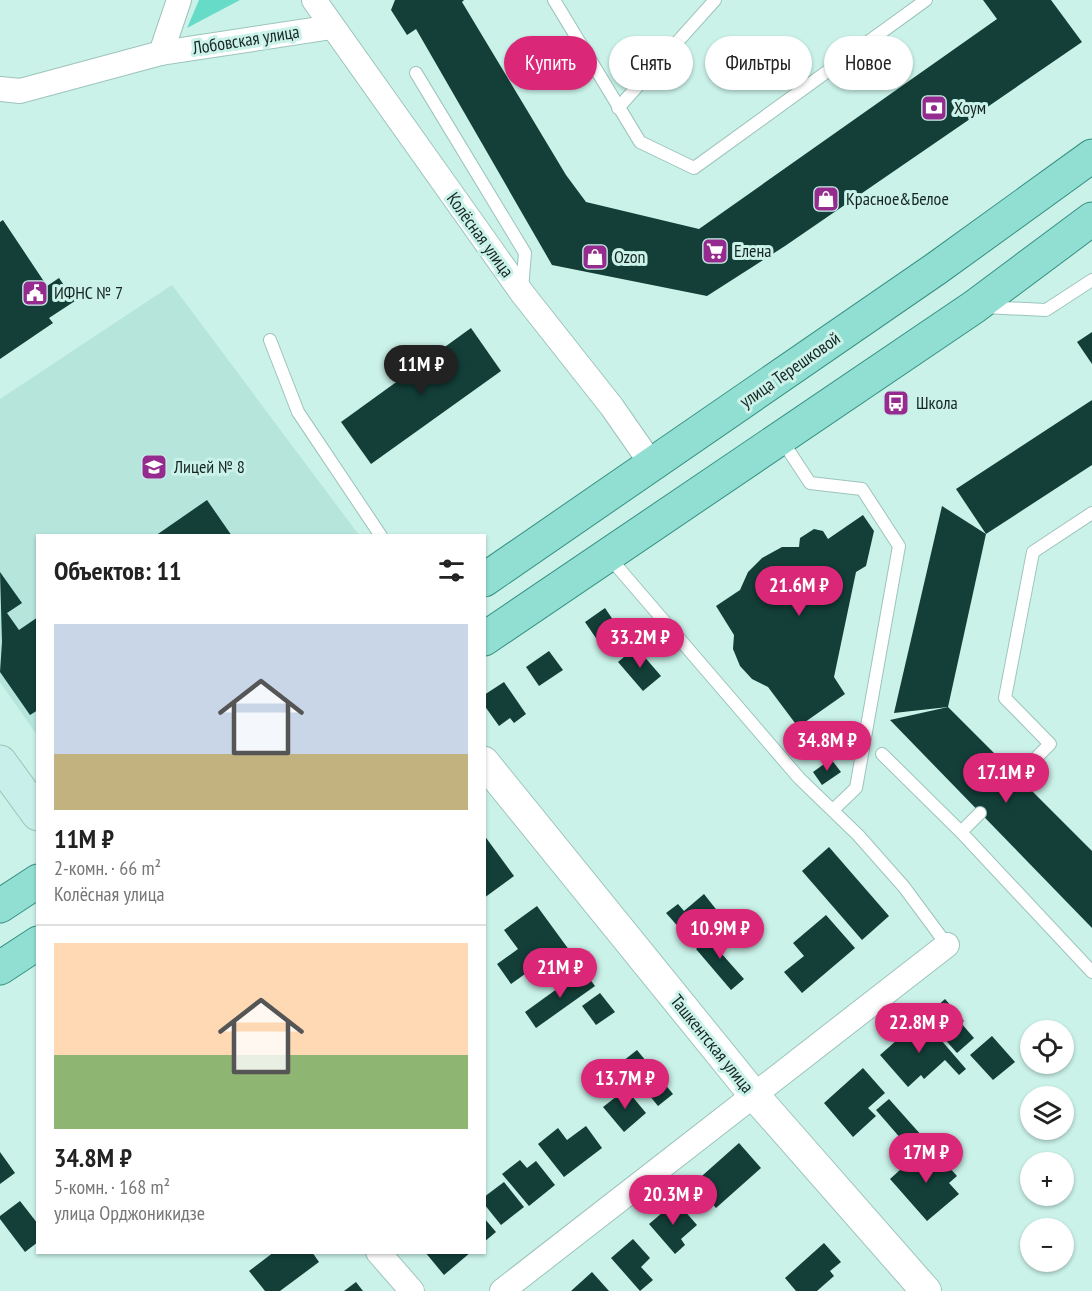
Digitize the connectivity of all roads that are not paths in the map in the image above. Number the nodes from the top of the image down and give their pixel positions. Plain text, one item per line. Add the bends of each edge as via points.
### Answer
1 (179, 0) edge
2 (314, 0) edge
3 (554, 0) edge
4 (715, 0) edge
5 (926, 0) edge
6 (332, 27) junction
7 (161, 53) junction
8 (416, 72) dead end
9 (0, 89) edge
10 (618, 108) junction
11 (1092, 156) edge
12 (1092, 219) edge
13 (1092, 280) edge
14 (522, 293) junction
15 (974, 306) junction
16 (270, 340) dead end
17 (780, 438) junction
18 (653, 466) junction
19 (1092, 513) edge
20 (380, 534) edge
21 (608, 556) junction
22 (486, 579) edge
23 (486, 638) edge
24 (882, 754) dead end
25 (0, 762) edge
26 (486, 764) edge
27 (1018, 776) dead end
28 (833, 810) junction
29 (36, 811) edge
30 (980, 813) dead end
31 (961, 832) junction
32 (36, 882) edge
33 (0, 906) edge
34 (36, 944) edge
35 (946, 945) joint
36 (0, 968) edge
37 (1092, 972) edge
38 (754, 1095) junction
39 (380, 1254) edge
40 (412, 1291) edge
41 (502, 1291) edge
42 (926, 1291) edge

1 - 7 street, Лобовская улица
2 - 6 street, Колёсная улица
3 - 10 lane
4 - 10 lane
5 - 10 lane via 694,168 640,142
6 - 7 street, Лобовская улица
6 - 14 street, Колёсная улица
7 - 9 street, Лобовская улица via 20,91
8 - 14 lane via 525,253
11 - 18 main road, улица Терешковой
12 - 15 main road
13 - 15 lane via 1046,310
14 - 18 street, Колёсная улица
15 - 17 main road
16 - 20 lane via 298,412
17 - 21 main road
17 - 28 lane via 810,483 862,489 899,546 856,788
18 - 22 main road, улица Терешковой
19 - 27 lane via 1033,552 1005,698 1050,744
21 - 23 main road
21 - 28 lane via 799,778
24 - 31 lane
25 - 29 main road
26 - 38 street, Ташкентская улица
28 - 35 lane via 904,887
30 - 31 lane
31 - 37 lane
32 - 33 main road
34 - 36 main road
35 - 38 street
38 - 41 street
38 - 42 street, Ташкентская улица
39 - 40 street

